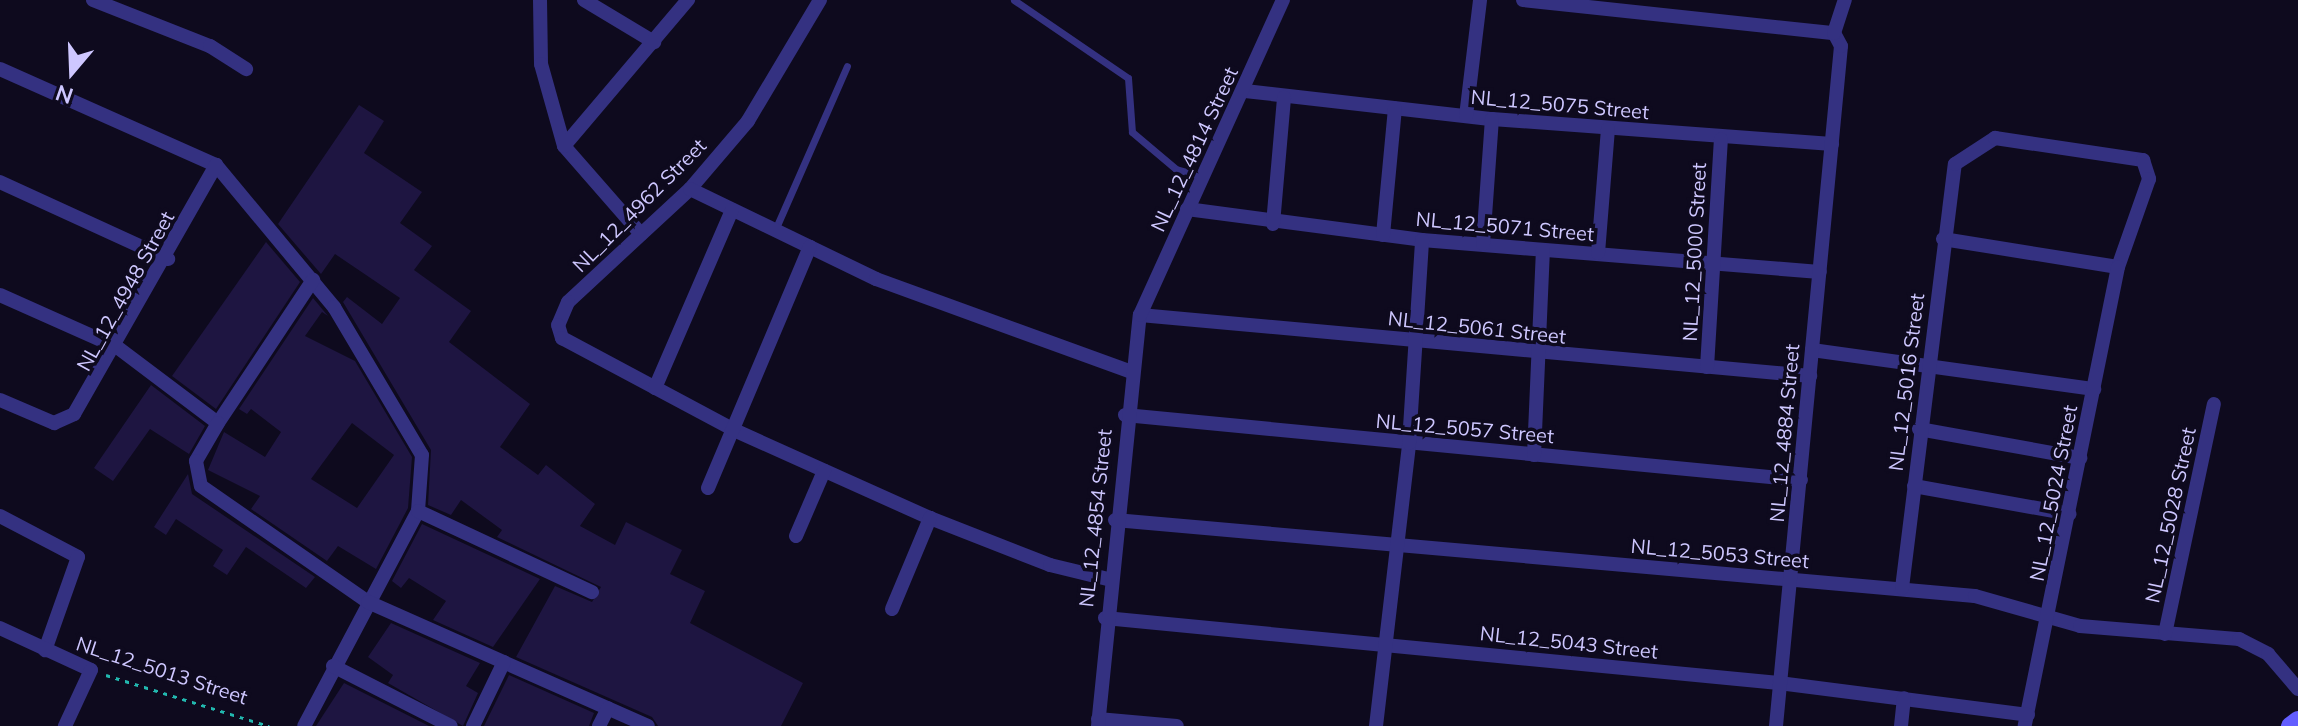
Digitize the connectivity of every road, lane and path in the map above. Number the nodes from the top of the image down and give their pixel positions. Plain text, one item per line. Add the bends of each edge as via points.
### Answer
1 (93, 0) edge
2 (540, 0) edge
3 (584, 0) edge
4 (688, 0) edge
5 (820, 0) edge
6 (1014, 0) edge
7 (1283, 0) edge
8 (1480, 0) edge
9 (1523, 0) edge
10 (1845, 0) edge
11 (1834, 33) junction
12 (654, 42) junction
13 (847, 66) dead end
14 (0, 69) edge
15 (246, 69) dead end
16 (1245, 91) junction
17 (1284, 97) junction
18 (1395, 109) junction
19 (1466, 116) junction
20 (1492, 119) junction
21 (1608, 129) junction
22 (1721, 139) junction
23 (1832, 144) junction
24 (564, 146) junction
25 (216, 165) junction
26 (1201, 176) junction
27 (1952, 180) joint
28 (0, 182) edge
29 (690, 189) junction
30 (1187, 209) junction
31 (732, 210) junction
32 (1273, 224) junction
33 (775, 230) junction
34 (641, 234) junction
35 (1383, 235) junction
36 (1943, 239) junction
37 (1422, 240) junction
38 (1483, 244) junction
39 (810, 247) junction
40 (1543, 250) junction
41 (1598, 253) junction
42 (168, 259) junction
43 (1712, 265) junction
44 (2118, 267) junction
45 (1820, 272) junction
46 (313, 280) junction
47 (0, 295) edge
48 (1140, 315) junction
49 (1414, 341) junction
50 (117, 347) junction
51 (1812, 350) junction
52 (1538, 354) junction
53 (1707, 367) junction
54 (1926, 368) junction
55 (1131, 372) junction
56 (1810, 376) junction
57 (655, 388) junction
58 (2094, 389) junction
59 (0, 400) edge
60 (2214, 404) dead end
61 (1125, 415) junction
62 (218, 423) junction
63 (1919, 429) junction
64 (734, 430) junction
65 (1409, 443) junction
66 (1534, 455) junction
67 (2080, 458) junction
68 (824, 471) junction
69 (1801, 480) junction
70 (1914, 486) junction
71 (708, 488) dead end
72 (418, 511) junction
73 (2069, 514) junction
74 (0, 516) edge
75 (930, 518) junction
76 (1115, 520) junction
77 (796, 536) dead end
78 (1398, 544) junction
79 (1108, 579) junction
80 (1790, 579) junction
81 (1902, 588) junction
82 (592, 592) dead end
83 (368, 602) junction
84 (892, 609) dead end
85 (2049, 617) junction
86 (1105, 618) junction
87 (0, 628) edge
88 (2165, 634) junction
89 (1389, 644) junction
90 (45, 650) junction
91 (504, 662) junction
92 (333, 666) junction
93 (91, 670) junction
94 (1779, 683) junction
95 (2298, 689) edge
96 (1904, 698) junction
97 (608, 708) junction
98 (2027, 720) edge
99 (2298, 720) edge
100 (1098, 722) edge
101 (65, 726) edge
102 (269, 726) edge
103 (304, 726) edge
104 (451, 726) edge
105 (473, 726) edge
106 (599, 726) edge
107 (648, 726) edge
108 (1177, 726) edge
109 (1376, 726) edge
110 (1776, 726) edge
111 (1901, 726) edge
112 (2290, 726) edge

1 - 15 street via 210,46
2 - 24 street via 541,64
3 - 12 street
4 - 12 street
5 - 29 street, NL_12_4962 Street via 748,121
6 - 26 lane via 1128,78 1132,132 1176,169
7 - 16 street, NL_12_4814 Street
8 - 19 street
9 - 11 street
10 - 11 street
11 - 23 street, NL_12_4884 Street via 1841,46
12 - 24 street
13 - 33 lane
14 - 25 street
16 - 17 street, NL_12_5075 Street
16 - 26 street, NL_12_4814 Street
17 - 18 street, NL_12_5075 Street
17 - 32 street
18 - 19 street, NL_12_5075 Street
18 - 35 street
19 - 20 street, NL_12_5075 Street
20 - 21 street, NL_12_5075 Street
20 - 38 street
21 - 22 street, NL_12_5075 Street
21 - 41 street
22 - 23 street, NL_12_5075 Street
22 - 43 street, NL_12_5000 Street
23 - 45 street, NL_12_4884 Street
24 - 34 street
25 - 42 street, NL_12_4948 Street
25 - 46 street
26 - 30 street, NL_12_4814 Street
27 - 36 street, NL_12_5016 Street
27 - 44 street, NL_12_5024 Street via 1962,157 1995,138 2143,160 2149,179
28 - 42 street
29 - 31 street
29 - 34 street, NL_12_4962 Street
30 - 32 street, NL_12_5071 Street
30 - 48 street, NL_12_4814 Street
31 - 33 street
31 - 57 street
32 - 35 street, NL_12_5071 Street
33 - 39 street
34 - 57 street, NL_12_4962 Street via 560,316 567,343
35 - 37 street, NL_12_5071 Street
36 - 44 street
36 - 54 street, NL_12_5016 Street
37 - 38 street, NL_12_5071 Street
37 - 49 street
38 - 40 street, NL_12_5071 Street
39 - 55 street via 952,310
39 - 64 street
40 - 41 street, NL_12_5071 Street
40 - 52 street
41 - 43 street, NL_12_5071 Street
42 - 50 street, NL_12_4948 Street
43 - 45 street, NL_12_5071 Street
43 - 53 street, NL_12_5000 Street
44 - 58 street, NL_12_5024 Street
45 - 51 street, NL_12_4884 Street
46 - 62 street
46 - 72 street via 422,455
47 - 50 street
48 - 49 street, NL_12_5061 Street
48 - 55 street, NL_12_4854 Street
49 - 52 street, NL_12_5061 Street
49 - 65 street
50 - 59 street, NL_12_4948 Street via 74,414 54,423
50 - 62 street
51 - 54 street
51 - 56 street, NL_12_4884 Street
52 - 53 street, NL_12_5061 Street
52 - 66 street
53 - 56 street, NL_12_5061 Street
54 - 58 street
54 - 63 street, NL_12_5016 Street
55 - 61 street, NL_12_4854 Street
56 - 69 street, NL_12_4884 Street
57 - 64 street
58 - 67 street, NL_12_5024 Street
60 - 88 street, NL_12_5028 Street
61 - 65 street, NL_12_5057 Street
61 - 76 street, NL_12_4854 Street
62 - 83 street via 196,461 201,486
63 - 67 street
63 - 70 street, NL_12_5016 Street
64 - 68 street
64 - 71 street
65 - 66 street, NL_12_5057 Street
65 - 78 street
66 - 69 street, NL_12_5057 Street
67 - 73 street, NL_12_5024 Street
68 - 75 street
68 - 77 street
69 - 80 street, NL_12_4884 Street
70 - 73 street
70 - 81 street, NL_12_5016 Street
72 - 82 street
72 - 83 street
73 - 85 street, NL_12_5024 Street
74 - 90 street via 78,557
75 - 79 street via 1050,565
75 - 84 street
76 - 78 street, NL_12_5053 Street
76 - 79 street, NL_12_4854 Street
78 - 80 street, NL_12_5053 Street
78 - 89 street
79 - 86 street, NL_12_4854 Street
80 - 81 street, NL_12_5053 Street
80 - 94 street, NL_12_4884 Street
81 - 85 street, NL_12_5053 Street via 1975,596
83 - 91 street
83 - 92 street
85 - 88 street, NL_12_5053 Street
85 - 98 street, NL_12_5024 Street
86 - 89 street, NL_12_5043 Street
86 - 100 street, NL_12_4854 Street
87 - 90 street, NL_12_5013 Street
88 - 95 street, NL_12_5053 Street via 2254,644
89 - 94 street, NL_12_5043 Street
89 - 109 street
90 - 93 street, NL_12_5013 Street
91 - 97 street
91 - 105 street
92 - 103 street
92 - 104 street
93 - 101 street
93 - 102 path, NL_12_5013 Street
94 - 96 street, NL_12_5043 Street
94 - 110 street, NL_12_4884 Street
96 - 98 street, NL_12_5043 Street
96 - 111 street
97 - 106 street
97 - 107 street
99 - 112 street
100 - 108 street

